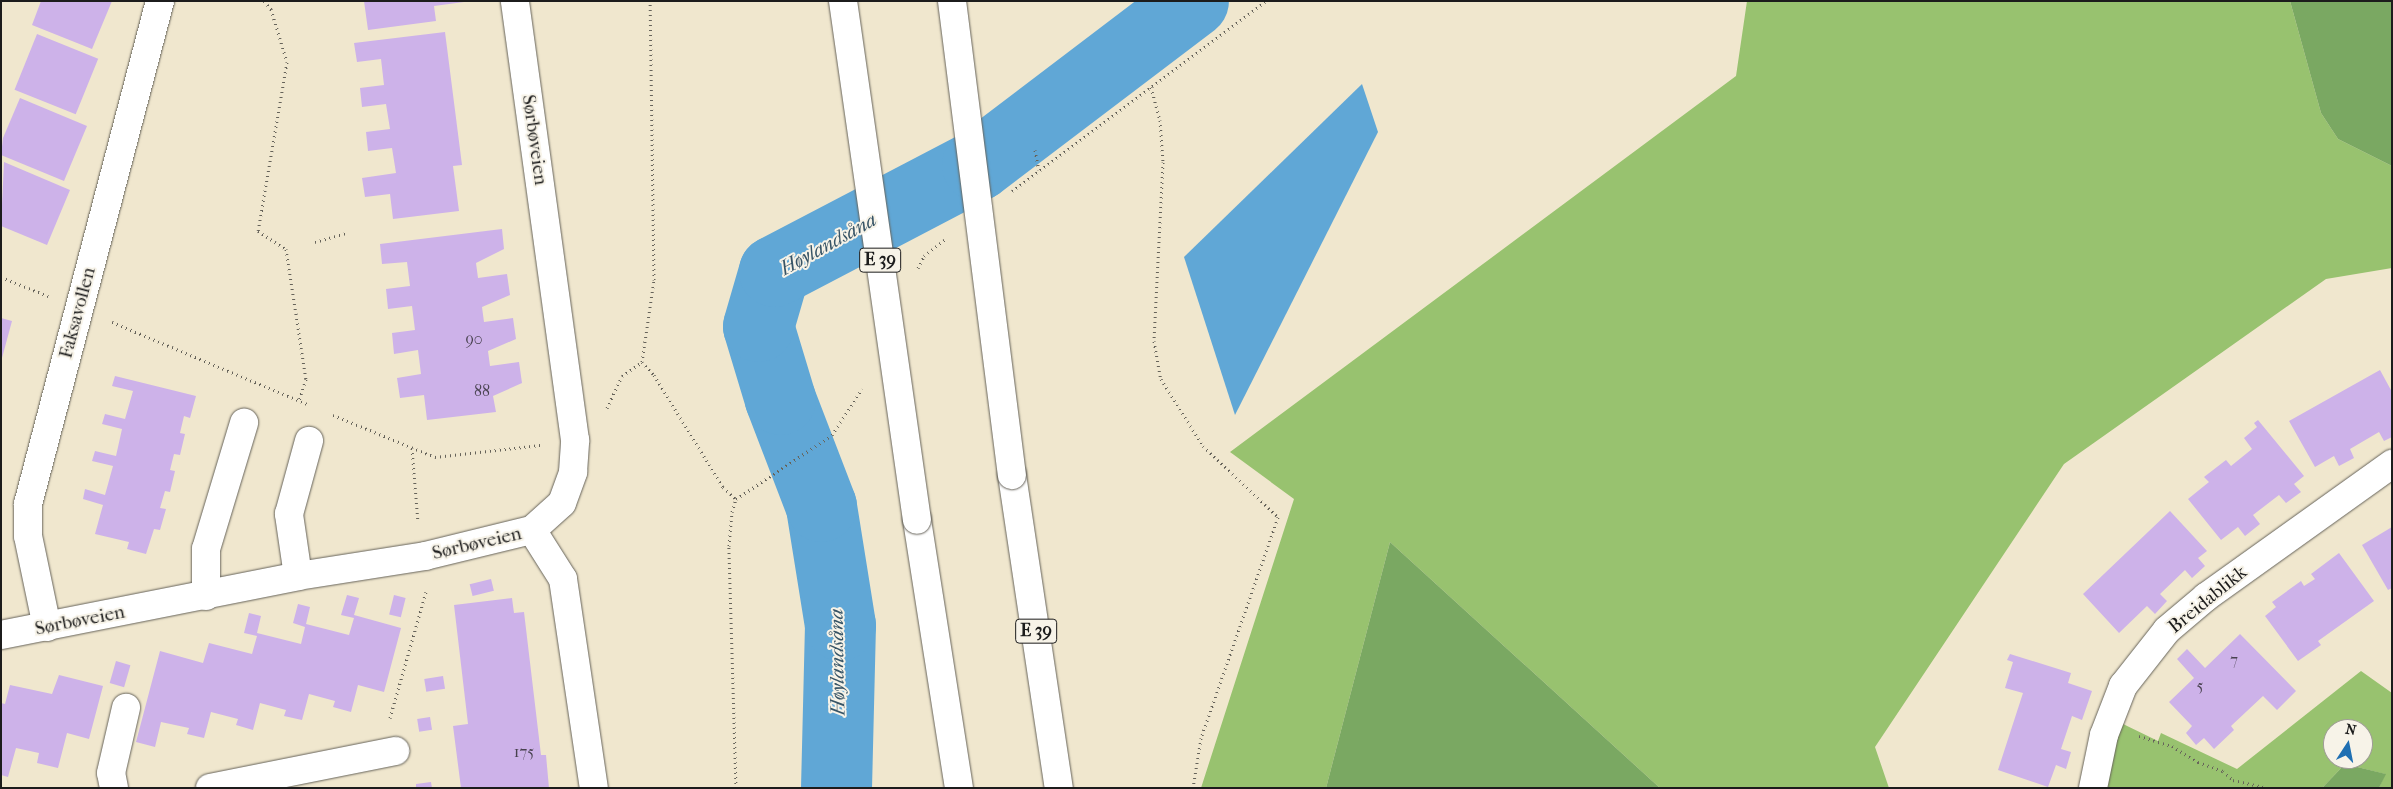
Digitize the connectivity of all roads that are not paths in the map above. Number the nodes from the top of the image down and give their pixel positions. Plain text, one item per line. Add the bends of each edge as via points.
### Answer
1 (160, 1) edge
2 (515, 1) edge
3 (843, 1) edge
4 (952, 1) edge
5 (244, 423) dead end
6 (309, 442) dead end
7 (2392, 464) edge
8 (532, 530) junction
9 (298, 576) junction
10 (206, 596) junction
11 (47, 627) junction
12 (1, 635) edge
13 (126, 708) dead end
14 (395, 751) road end
15 (114, 788) edge
16 (210, 788) edge
17 (594, 788) edge
18 (959, 788) edge
19 (1059, 788) edge
20 (2093, 788) edge

1 - 11 main road, Faksavollen via 28,504 28,536
2 - 8 main road, Sørbøveien via 574,440 573,472 562,503
3 - 18 main road, E 39, bridge
4 - 19 main road, E 39, bridge via 1012,475
5 - 10 main road via 206,549
6 - 9 main road via 289,514
7 - 20 main road, Breidablikk via 2206,597 2168,630 2123,686 2104,735
8 - 9 main road, Sørbøveien via 425,556
8 - 17 main road via 563,579
9 - 10 main road, Sørbøveien
10 - 11 main road, Sørbøveien
11 - 12 main road, Sørbøveien
13 - 15 main road via 111,774
14 - 16 main road

